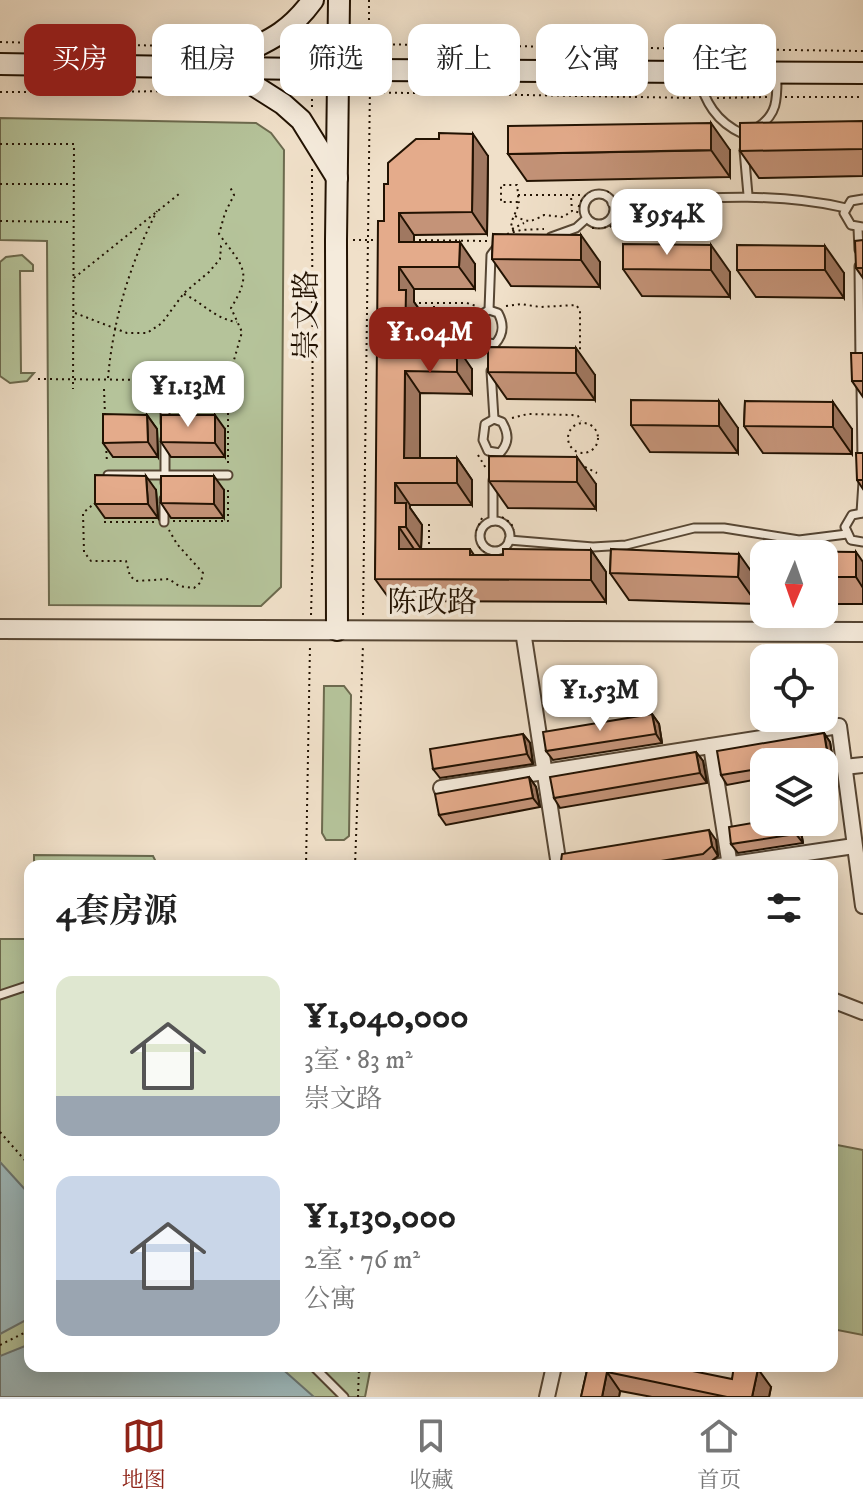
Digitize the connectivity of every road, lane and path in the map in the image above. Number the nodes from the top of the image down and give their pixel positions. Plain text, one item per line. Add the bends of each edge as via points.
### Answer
1 (313, 0) edge
2 (339, 0) edge
3 (369, 0) edge
4 (340, 24) edge
5 (369, 24) edge
6 (0, 42) edge
7 (264, 43) edge
8 (392, 44) edge
9 (863, 51) edge
10 (152, 53) edge
11 (152, 59) edge
12 (0, 64) edge
13 (392, 70) edge
14 (664, 72) edge
15 (777, 72) joint
16 (863, 73) edge
17 (152, 91) edge
18 (0, 92) edge
19 (392, 92) edge
20 (264, 93) edge
21 (312, 96) edge
22 (338, 96) edge
23 (370, 96) edge
24 (777, 97) junction
25 (863, 97) edge
26 (704, 98) junction
27 (743, 134) junction
28 (312, 141) junction
29 (0, 144) edge
30 (337, 178) junction
31 (0, 184) edge
32 (74, 184) junction
33 (229, 185) dead end
34 (179, 194) dead end
35 (617, 194) dead end
36 (518, 195) junction
37 (585, 195) junction
38 (748, 195) junction
39 (571, 196) junction
40 (863, 199) edge
41 (518, 202) junction
42 (612, 203) junction
43 (625, 208) dead end
44 (846, 208) junction
45 (157, 211) junction
46 (514, 216) junction
47 (577, 216) dead end
48 (587, 218) junction
49 (0, 221) edge
50 (74, 222) junction
51 (525, 222) junction
52 (587, 227) dead end
53 (554, 228) dead end
54 (860, 228) edge
55 (513, 230) junction
56 (539, 237) edge
57 (502, 238) junction
58 (336, 240) junction
59 (367, 240) junction
60 (381, 240) edge
61 (410, 240) edge
62 (225, 242) junction
63 (517, 246) edge
64 (74, 278) junction
65 (184, 293) junction
66 (481, 301) dead end
67 (419, 303) dead end
68 (434, 303) junction
69 (501, 303) dead end
70 (505, 307) junction
71 (489, 310) junction
72 (74, 313) junction
73 (507, 315) dead end
74 (238, 322) junction
75 (114, 329) junction
76 (488, 345) junction
77 (434, 349) edge
78 (489, 355) edge
79 (574, 359) edge
80 (860, 364) edge
81 (490, 365) edge
82 (861, 379) edge
83 (108, 380) dead end
84 (222, 380) dead end
85 (73, 389) dead end
86 (104, 389) dead end
87 (165, 389) dead end
88 (105, 418) edge
89 (494, 419) junction
90 (582, 423) junction
91 (510, 425) dead end
92 (106, 433) edge
93 (476, 449) dead end
94 (492, 465) junction
95 (579, 466) edge
96 (597, 473) dead end
97 (108, 475) junction
98 (165, 475) junction
99 (228, 475) dead end
100 (862, 513) edge
101 (486, 514) dead end
102 (501, 514) dead end
103 (429, 521) dead end
104 (493, 521) junction
105 (166, 522) joint
106 (516, 531) dead end
107 (847, 534) junction
108 (863, 542) edge
109 (509, 544) junction
110 (433, 552) edge
111 (487, 553) junction
112 (479, 558) edge
113 (0, 629) edge
114 (310, 630) junction
115 (337, 630) junction
116 (363, 630) junction
117 (523, 631) junction
118 (863, 632) edge
119 (711, 746) junction
120 (863, 765) edge
121 (844, 767) junction
122 (545, 772) junction
123 (441, 788) dead end
124 (854, 846) junction
125 (306, 860) edge
126 (355, 860) edge
127 (558, 860) edge
128 (725, 860) edge
129 (760, 860) edge
130 (863, 906) edge
131 (24, 987) edge
132 (0, 995) edge
133 (838, 1002) edge
134 (863, 1012) edge
135 (0, 1132) edge
136 (24, 1159) edge
137 (24, 1333) edge
138 (0, 1345) edge
139 (319, 1372) edge
140 (359, 1372) edge
141 (553, 1372) edge
142 (344, 1397) edge
143 (358, 1397) edge
144 (547, 1397) edge

1 - 7 main road via 274,40
2 - 4 main road, 崇文路
3 - 5 path
6 - 10 path
8 - 9 path
11 - 12 main road
13 - 14 main road
15 - 16 main road
15 - 24 lane
17 - 18 path
19 - 26 path
20 - 28 main road via 301,120
21 - 28 path
22 - 30 main road, 崇文路
23 - 59 path
24 - 25 path
24 - 26 path
24 - 27 lane via 770,119
26 - 27 lane via 728,128
27 - 38 lane
28 - 30 main road
28 - 114 path
29 - 32 path via 74,144
30 - 58 main road, 崇文路
31 - 32 path
32 - 50 path
33 - 62 path via 234,195 219,234
34 - 45 path
35 - 37 path
36 - 39 path
36 - 41 path
36 - 41 path via 517,185 501,185 501,202
37 - 39 path
37 - 47 path
38 - 42 lane
38 - 44 lane
39 - 51 path via 569,215
40 - 44 lane
41 - 46 path
42 - 48 lane via 613,212 604,223
42 - 48 lane via 604,195 590,197 584,209
43 - 52 path via 610,227
44 - 54 lane via 846,220
45 - 64 path
45 - 75 path
46 - 51 path
46 - 55 path
48 - 56 lane via 563,234
49 - 50 path
50 - 64 path
51 - 55 path
53 - 55 path
54 - 80 lane
55 - 57 path
55 - 63 path
57 - 61 path
57 - 71 lane via 491,255
58 - 59 path
58 - 115 main road, 崇文路
59 - 60 path
59 - 116 path
62 - 65 path via 220,259
62 - 74 path via 245,275 231,308
64 - 72 path
65 - 74 path via 214,315
65 - 75 path via 162,323 147,333
66 - 68 path via 473,308 467,303
67 - 68 path
68 - 77 path
69 - 70 path
70 - 73 path
70 - 79 path via 576,305 580,357
71 - 76 lane via 477,321
71 - 76 lane via 498,313 502,331 495,344
72 - 75 path
72 - 85 path
74 - 84 path via 241,343
75 - 83 path
76 - 78 lane
81 - 89 lane
82 - 100 lane
86 - 88 path
87 - 98 lane
89 - 94 lane via 482,430
89 - 94 lane via 502,422 507,440
90 - 90 path via 572,426 567,438 572,450 584,454 595,447 598,435
90 - 91 path via 578,416 528,414 507,419
92 - 97 path
93 - 94 path
94 - 104 lane
95 - 96 path
97 - 98 lane
97 - 105 path via 93,507 83,513 84,552 91,561 126,561 136,581 169,579 194,588 203,573 171,536
98 - 99 lane
98 - 105 lane
100 - 107 lane via 847,520
101 - 111 path via 476,532
102 - 106 path
103 - 110 path
104 - 109 lane via 506,526
104 - 109 lane via 482,529 481,543 500,550
107 - 108 lane
107 - 109 lane via 799,540 694,528 626,545
109 - 111 path via 501,553
111 - 112 path
113 - 114 street, 陈政路
114 - 115 street, 陈政路
114 - 125 path
115 - 116 street, 陈政路
116 - 117 street, 陈政路
116 - 126 path
117 - 118 street, 陈政路
117 - 122 street
119 - 121 street via 839,726
119 - 122 street
119 - 128 street
120 - 121 street
121 - 124 street
122 - 123 street
122 - 127 street
124 - 129 street
124 - 130 street
131 - 132 lane
133 - 134 street
135 - 136 path
137 - 138 path
139 - 142 lane
140 - 143 path
141 - 144 street

